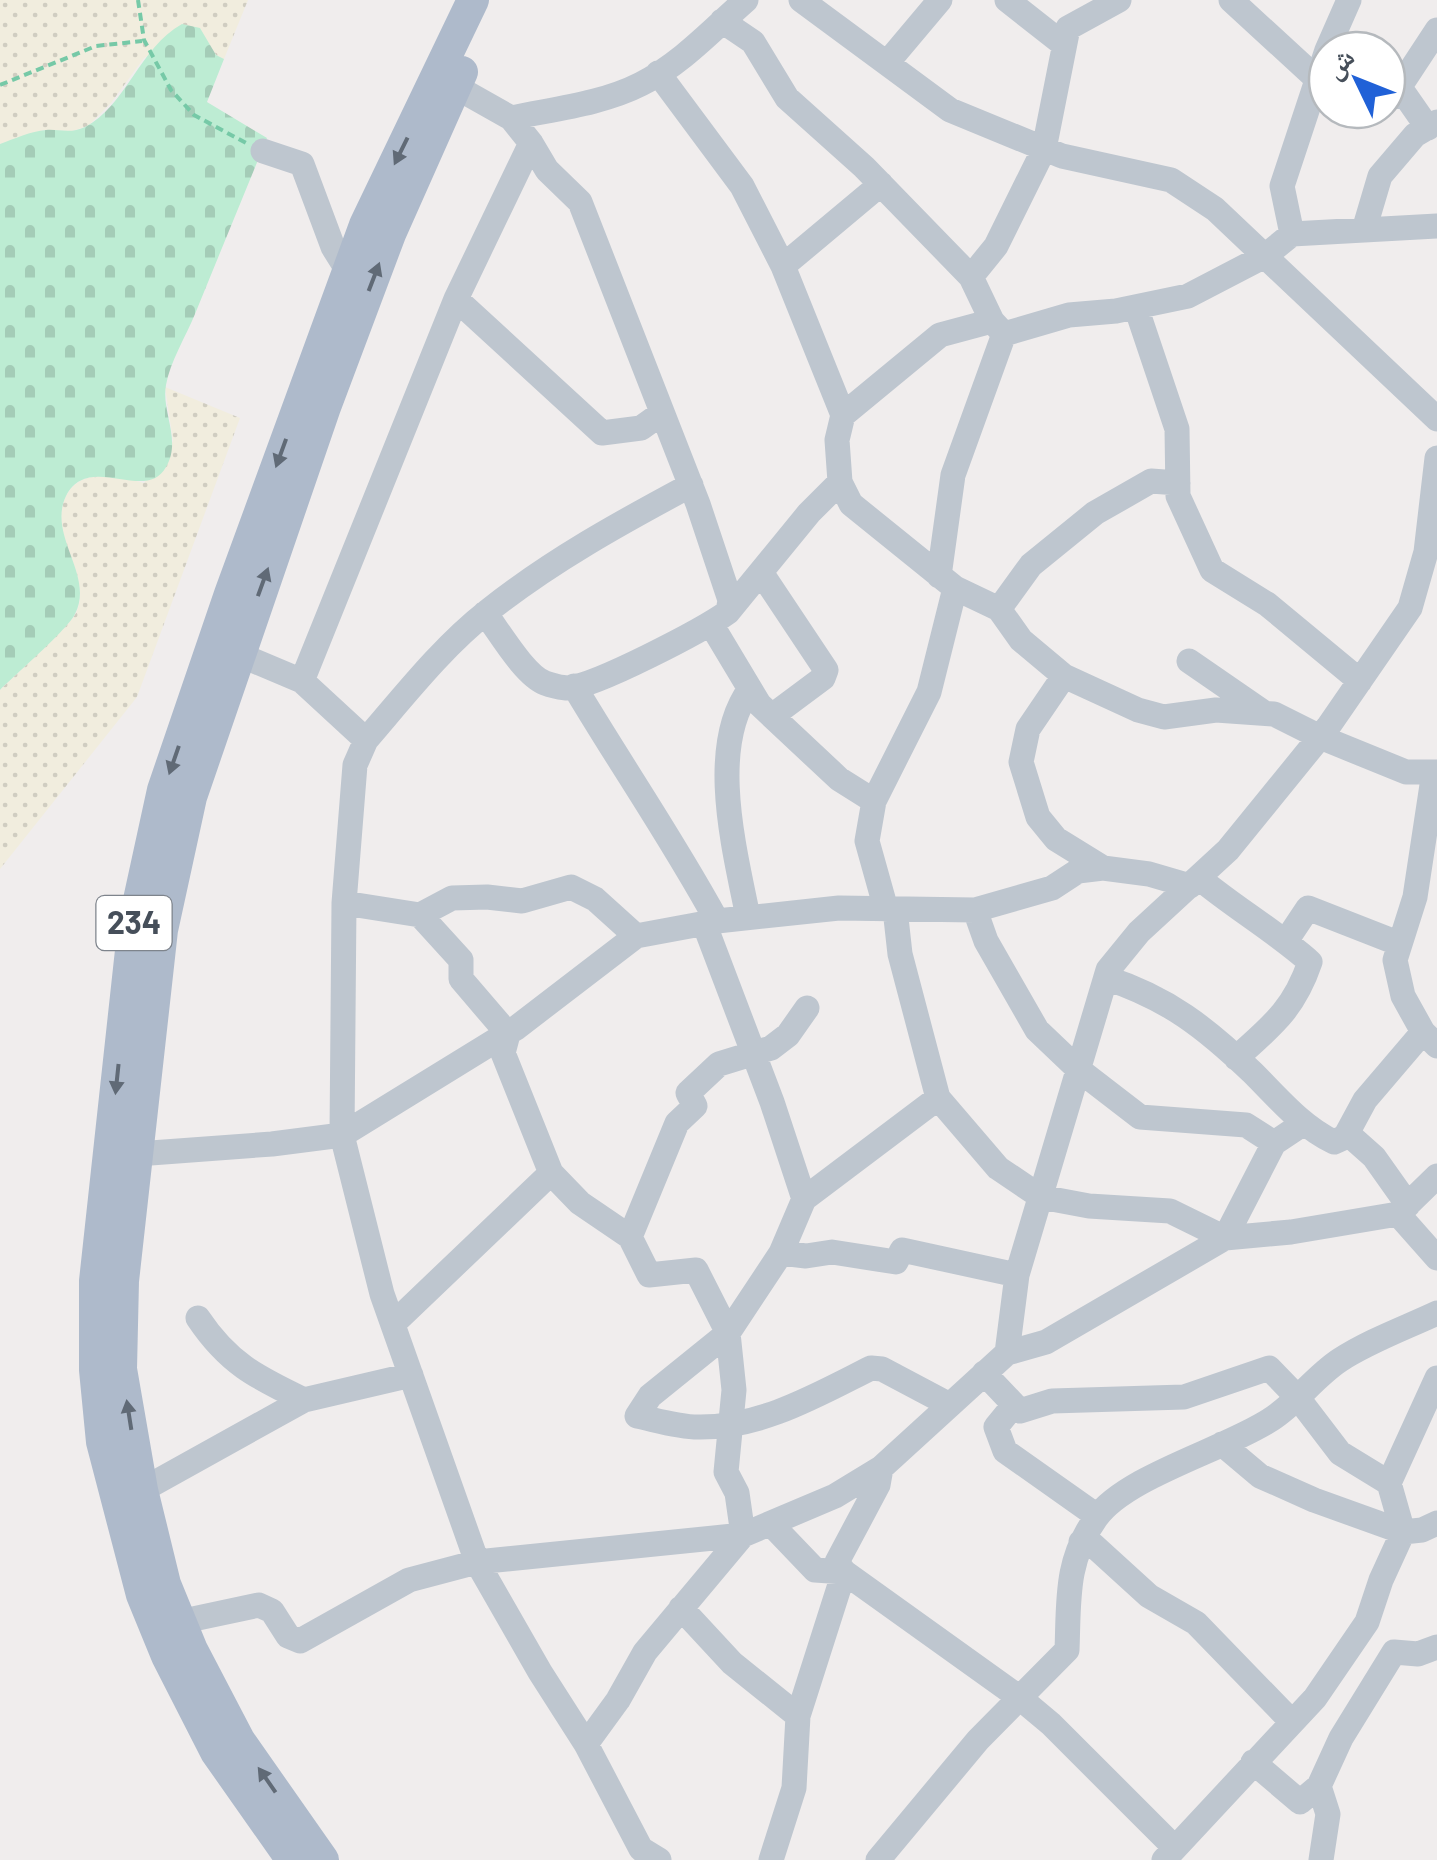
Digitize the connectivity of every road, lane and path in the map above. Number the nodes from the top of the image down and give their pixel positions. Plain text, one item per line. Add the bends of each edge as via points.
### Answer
1 (138, 0) edge
2 (473, 0) edge
3 (493, 0) edge
4 (746, 0) edge
5 (802, 0) edge
6 (940, 0) edge
7 (1007, 0) edge
8 (1118, 0) edge
9 (1231, 0) edge
10 (1349, 0) edge
11 (722, 22) junction
12 (1336, 30) edge
13 (1437, 30) edge
14 (144, 40) junction
15 (1063, 44) junction
16 (887, 64) junction
17 (1307, 68) edge
18 (658, 73) junction
19 (1407, 73) edge
20 (0, 85) edge
21 (456, 87) junction
22 (1407, 97) edge
23 (511, 118) junction
24 (1307, 120) edge
25 (1432, 125) edge
26 (531, 142) junction
27 (1044, 148) junction
28 (262, 152) joint
29 (881, 184) junction
30 (1437, 226) edge
31 (1364, 230) junction
32 (1292, 234) junction
33 (1265, 256) junction
34 (784, 266) junction
35 (348, 272) junction
36 (971, 278) junction
37 (456, 299) junction
38 (1136, 306) junction
39 (998, 328) junction
40 (662, 414) junction
41 (843, 415) junction
42 (1437, 419) edge
43 (1437, 458) edge
44 (840, 482) junction
45 (1178, 483) junction
46 (691, 484) junction
47 (1430, 568) edge
48 (762, 574) junction
49 (947, 582) junction
50 (1000, 609) junction
51 (485, 613) junction
52 (720, 618) junction
53 (238, 654) junction
54 (1189, 661) dead end
55 (1064, 676) junction
56 (302, 680) junction
57 (1360, 681) junction
58 (574, 686) junction
59 (750, 689) junction
60 (1266, 714) junction
61 (772, 716) junction
62 (1320, 737) junction
63 (366, 740) junction
64 (1435, 772) edge
65 (874, 801) junction
66 (1103, 868) junction
67 (1195, 882) junction
68 (344, 903) junction
69 (891, 909) junction
70 (975, 910) junction
71 (420, 915) junction
72 (748, 918) junction
73 (710, 922) junction
74 (636, 936) junction
75 (1286, 941) junction
76 (1400, 944) junction
77 (1106, 978) junction
78 (807, 1008) dead end
79 (508, 1034) junction
80 (1430, 1039) edge
81 (752, 1052) junction
82 (1236, 1058) junction
83 (1079, 1070) junction
84 (938, 1098) junction
85 (1304, 1123) junction
86 (1347, 1133) junction
87 (342, 1135) junction
88 (1274, 1143) junction
89 (138, 1154) junction
90 (551, 1172) junction
91 (1437, 1176) edge
92 (1041, 1197) junction
93 (804, 1198) junction
94 (1403, 1209) junction
95 (630, 1236) junction
96 (1225, 1238) junction
97 (781, 1253) junction
98 (1437, 1258) edge
99 (1018, 1276) junction
100 (1437, 1313) edge
101 (198, 1318) dead end
102 (393, 1324) junction
103 (728, 1333) junction
104 (1007, 1353) junction
105 (984, 1372) junction
106 (411, 1374) junction
107 (1437, 1378) edge
108 (1298, 1398) junction
109 (304, 1400) junction
110 (948, 1404) junction
111 (1014, 1405) junction
112 (728, 1425) junction
113 (1222, 1444) junction
114 (881, 1468) junction
115 (1389, 1484) junction
116 (142, 1490) junction
117 (1097, 1516) junction
118 (1437, 1523) edge
119 (772, 1526) junction
120 (1403, 1532) junction
121 (743, 1536) junction
122 (1081, 1542) junction
123 (478, 1562) junction
124 (844, 1572) junction
125 (681, 1608) junction
126 (179, 1622) junction
127 (1367, 1622) junction
128 (1417, 1651) edge
129 (1020, 1698) junction
130 (798, 1716) junction
131 (1292, 1722) junction
132 (586, 1744) junction
133 (1253, 1762) junction
134 (1320, 1786) junction
135 (1170, 1854) edge
136 (292, 1860) edge
137 (323, 1860) edge
138 (660, 1860) edge
139 (771, 1860) edge
140 (878, 1860) edge
141 (1321, 1860) edge

1 - 14 path
2 -> 35 main road, 234
3 - 21 main road, 234
4 - 11 street
5 - 16 street
6 - 16 street
7 - 15 street
8 - 15 street via 1068,28
9 - 17 street
10 - 12 street
11 - 18 street
11 - 29 street via 753,42 786,98
13 - 19 street
14 - 20 path via 96,46
14 - 28 path via 171,90 194,115
15 - 27 street
16 - 27 street via 950,110
18 - 23 street via 599,99
18 - 34 street via 742,186
21 - 23 street
53 -> 21 main road, 234 via 390,234
22 - 25 street
23 - 26 street
24 - 32 street via 1282,186
25 - 31 street via 1380,176
26 - 37 street
26 - 40 street via 546,170 580,202
27 - 33 street via 1170,180 1215,209
27 - 36 street via 996,246
28 - 35 street via 302,164
29 - 34 street
29 - 36 street
30 - 31 street
31 - 32 street
32 - 33 street
33 - 38 street via 1188,296
33 - 42 street
34 - 41 street
35 -> 136 main road, 234 via 163,790 134,923 96,1281 102,1442 142,1596 216,1752
36 - 39 street
37 - 40 street via 602,433 641,428
37 - 56 street
38 - 39 street
38 - 45 street via 1177,430
39 - 41 street via 940,336
39 - 49 street via 953,475
40 - 46 street
41 - 44 street
43 - 47 street
44 - 48 street
44 - 49 street via 851,504
45 - 50 street via 1151,481 1095,513 1031,566
45 - 57 street via 1212,570 1267,604
46 - 51 street via 580,544
46 - 52 street via 730,600
47 - 57 street
48 - 52 street
48 - 61 street via 826,670
49 - 50 street
49 - 65 street via 929,692
50 - 55 street via 1021,640
51 - 58 street via 542,683
51 - 63 street
52 - 58 street
52 - 59 street
53 - 56 street
53 - 89 main road, 234 via 191,797 162,930
54 - 60 street
55 - 60 street via 1164,717 1216,710
55 - 66 street via 1028,730 1022,762 1038,817 1056,839
56 - 63 street
57 - 62 street
58 - 73 street via 696,880
59 - 61 street
59 - 72 street via 728,738 732,831
60 - 62 street
61 - 65 street via 840,780
62 - 64 street via 1406,772
62 - 67 street
63 - 68 street via 355,764
64 - 76 street via 1415,898
65 - 69 street via 867,841
66 - 67 street
66 - 70 street
67 - 75 street
67 - 77 street via 1139,932
68 - 71 street
68 - 87 street
69 - 70 street
69 - 72 street
69 - 84 street
70 - 83 street via 1037,1030
71 - 74 street via 452,898 522,901 571,887
71 - 79 street via 461,960 461,979
72 - 73 street
73 - 74 street
73 - 81 street
74 - 79 street
75 - 76 street via 1308,908
75 - 82 street via 1310,962 1300,992
76 - 80 street via 1395,960 1403,996
77 - 82 street via 1147,991
77 - 83 street
78 - 81 street via 788,1035
79 - 87 street
79 - 90 street via 503,1054
80 - 86 street via 1365,1100
81 - 93 street
81 - 95 street via 719,1064 688,1093 695,1106 677,1123
82 - 85 street
83 - 88 street via 1140,1117 1246,1125
83 - 92 street
84 - 92 street via 998,1168
84 - 93 street
85 - 86 street via 1334,1142
85 - 88 street
86 - 94 street via 1374,1158
87 - 89 street
87 - 102 street
88 - 96 street
116 -> 89 main road, 234 via 121,1370
90 - 95 street via 580,1203
90 - 102 street
91 - 94 street
92 - 96 street via 1170,1212
92 - 99 street
93 - 97 street
94 - 96 street
94 - 98 street
95 - 103 street via 649,1275 696,1270
96 - 104 street via 1046,1342
97 - 99 street via 896,1262 902,1250
97 - 103 street
99 - 104 street
100 - 108 street via 1339,1361
101 - 109 street via 236,1364
102 - 106 street
103 - 112 street via 734,1390
103 - 112 street via 650,1396 636,1416 694,1427
104 - 105 street
105 - 110 street
105 - 111 street
106 - 109 street
106 - 123 street
107 - 115 street
108 - 111 street via 1269,1368 1184,1397 1052,1400 1020,1411
108 - 113 street
108 - 115 street via 1340,1454
109 - 116 street
110 - 112 street via 872,1368 788,1409
110 - 114 street
111 - 117 street via 996,1427 1006,1451
112 - 121 street via 726,1472 737,1493
113 - 117 street via 1152,1478
113 - 120 street via 1260,1476
114 - 119 street
114 - 124 street via 837,1562
115 - 120 street
116 - 126 main road, 234
117 - 122 street
118 - 120 street
119 - 121 street
119 - 124 street via 815,1570
120 - 127 street
121 - 123 street
121 - 125 street
122 - 129 street via 1070,1571 1067,1650
122 - 131 street via 1196,1624
123 - 126 street via 409,1580 300,1642 259,1605
123 - 132 street
124 - 129 street
124 - 130 street
125 - 130 street via 732,1663
125 - 132 street
137 -> 126 main road, 234 via 239,1740
127 - 128 street
127 - 131 street
128 - 134 street via 1341,1738
129 - 135 street
129 - 140 street
130 - 139 street via 794,1788
131 - 133 street
132 - 138 street via 640,1850
133 - 134 street via 1300,1802
133 - 135 street
134 - 141 street via 1328,1814

